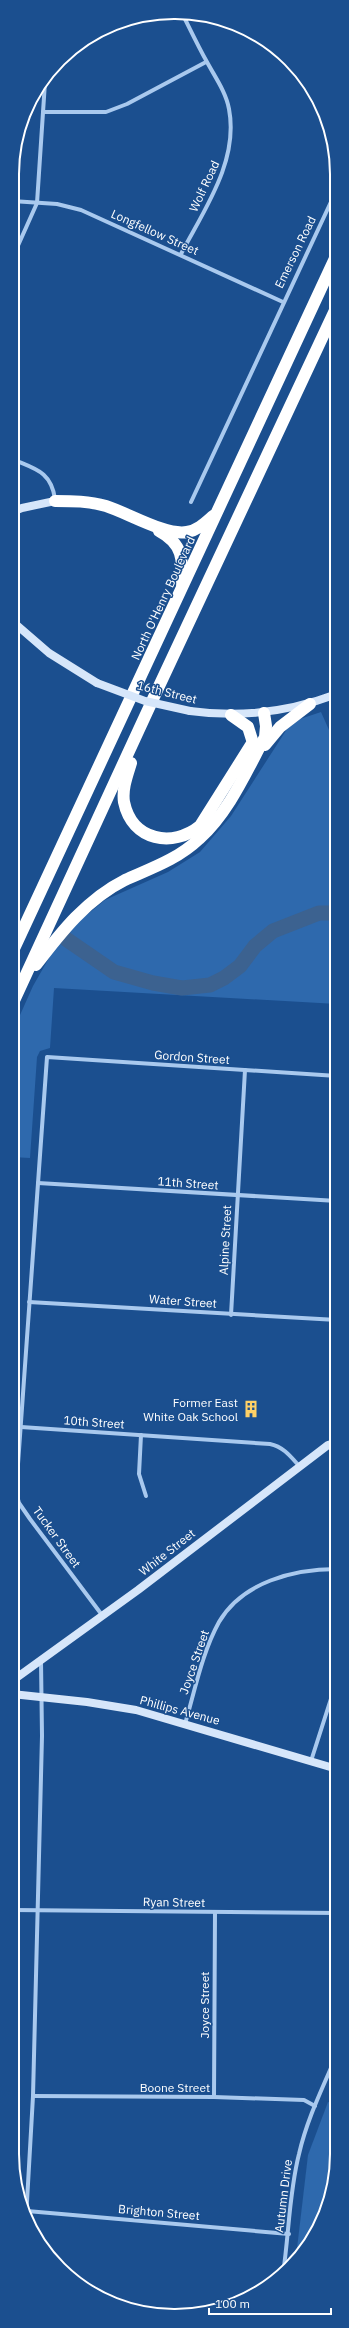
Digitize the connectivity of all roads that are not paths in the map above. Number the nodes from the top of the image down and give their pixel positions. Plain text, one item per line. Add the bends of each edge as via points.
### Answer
1 (185, 19) edge
2 (206, 62) junction
3 (45, 89) edge
4 (43, 112) junction
5 (19, 202) edge
6 (37, 203) junction
7 (330, 203) edge
8 (19, 243) edge
9 (181, 254) junction
10 (330, 269) edge
11 (282, 302) junction
12 (330, 321) edge
13 (19, 462) edge
14 (55, 501) junction
15 (191, 502) dead end
16 (19, 509) edge
17 (218, 511) junction
18 (132, 516) junction
19 (181, 590) junction
20 (19, 627) edge
21 (330, 697) edge
22 (310, 704) junction
23 (264, 713) junction
24 (232, 715) junction
25 (146, 718) junction
26 (253, 743) junction
27 (254, 758) junction
28 (19, 938) edge
29 (21, 985) junction
30 (19, 989) edge
31 (47, 1057) joint
32 (245, 1070) junction
33 (330, 1076) edge
34 (38, 1183) junction
35 (237, 1197) junction
36 (330, 1201) edge
37 (29, 1302) junction
38 (231, 1314) junction
39 (330, 1320) edge
40 (21, 1427) junction
41 (140, 1435) junction
42 (330, 1444) edge
43 (19, 1453) edge
44 (300, 1467) junction
45 (146, 1496) dead end
46 (19, 1503) edge
47 (330, 1568) edge
48 (102, 1615) junction
49 (41, 1661) junction
50 (19, 1676) edge
51 (19, 1695) edge
52 (41, 1697) junction
53 (330, 1702) edge
54 (185, 1724) junction
55 (311, 1761) junction
56 (330, 1767) edge
57 (19, 1910) edge
58 (36, 1911) junction
59 (215, 1913) junction
60 (330, 1913) edge
61 (330, 2071) edge
62 (33, 2096) junction
63 (214, 2096) junction
64 (315, 2106) junction
65 (27, 2204) edge
66 (30, 2210) edge
67 (289, 2234) junction
68 (285, 2262) edge

1 - 2 street, Wolf Road
2 - 4 street via 127,104 106,112
2 - 9 street, Wolf Road via 217,79 229,109 228,156 214,191
3 - 4 street
4 - 6 street
5 - 6 street, Longfellow Street
6 - 8 street
6 - 9 street, Longfellow Street via 57,204 81,210
7 - 11 street, Emerson Road
9 - 11 street, Longfellow Street
10 - 17 highway, North O'Henry Boulevard
11 - 15 street
12 - 25 highway via 179,641
13 - 14 street via 41,472 49,479
14 - 16 street
14 - 18 highway via 88,502
17 - 18 highway via 201,526 187,532 172,531
17 - 19 highway, North O'Henry Boulevard
18 - 19 highway via 170,537 179,549 183,564
19 - 28 highway, North O'Henry Boulevard
20 - 24 street, 16th Street, bridge via 49,653 97,683 145,701 190,711
21 - 22 street, 16th Street
22 - 23 street, 16th Street
22 - 27 highway via 280,727
23 - 24 street, 16th Street
23 - 26 highway
23 - 27 highway via 266,731
24 - 26 highway via 248,727
25 - 26 highway via 124,786 124,802 130,818 139,830 159,838 173,839 190,835 200,826
25 - 29 highway
27 - 29 highway via 221,815 200,839 177,857 95,898 61,932
29 - 30 highway
31 - 32 street, Gordon Street
31 - 34 street, Tucker Street
32 - 33 street, Gordon Street
32 - 35 street, Alpine Street
34 - 35 street, 11th Street
34 - 37 street, Tucker Street
35 - 36 street, 11th Street
35 - 38 street, Alpine Street
37 - 38 street, Water Street
37 - 40 street, Tucker Street
38 - 39 street, Water Street
40 - 41 street, 10th Street
40 - 43 street, Tucker Street
41 - 44 street, 10th Street via 278,1446
41 - 45 street via 139,1474
42 - 44 street, White Street
44 - 48 street, White Street
46 - 48 street, Tucker Street
47 - 54 street, Joyce Street via 266,1581 241,1598 220,1621 209,1644
48 - 49 street, White Street
49 - 50 street, White Street
49 - 52 street
51 - 52 street, Phillips Avenue
52 - 54 street, Phillips Avenue via 111,1706
52 - 58 street
53 - 55 street
54 - 55 street, Phillips Avenue
55 - 56 street, Phillips Avenue
57 - 58 street, Ryan Street
58 - 59 street, Ryan Street
58 - 62 street
59 - 60 street, Ryan Street
59 - 63 street, Joyce Street
61 - 64 street, Autumn Drive
62 - 63 street, Boone Street
62 - 65 street
63 - 64 street, Boone Street via 304,2100
64 - 67 street, Autumn Drive via 299,2152
66 - 67 street, Brighton Street
67 - 68 street, Autumn Drive

